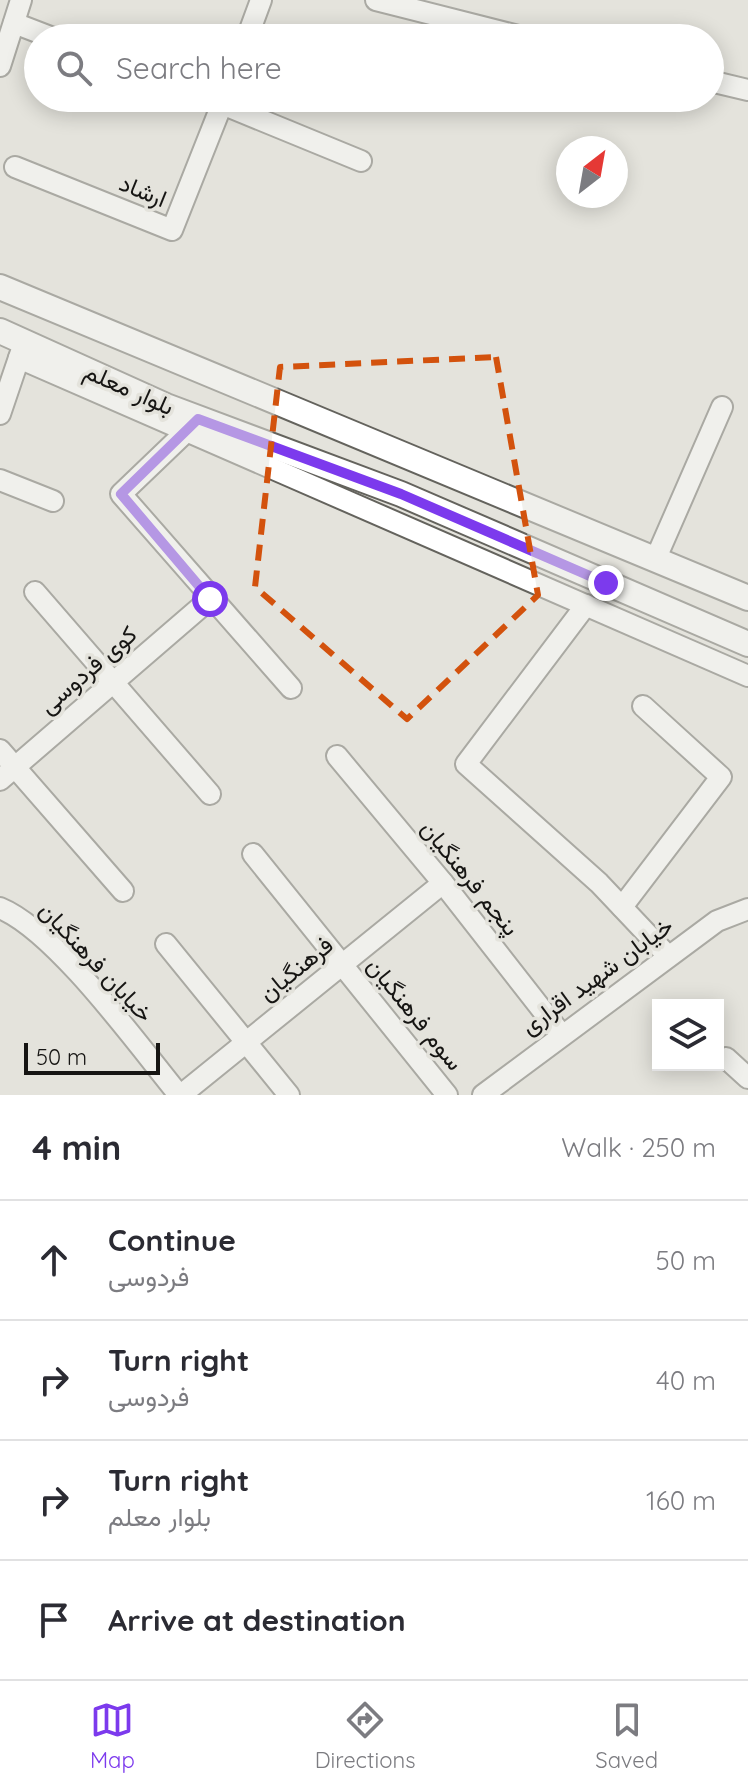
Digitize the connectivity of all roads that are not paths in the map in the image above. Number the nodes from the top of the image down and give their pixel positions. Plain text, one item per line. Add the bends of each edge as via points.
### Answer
1 (21, 0) edge
2 (261, 0) edge
3 (376, 0) edge
4 (401, 4) edge
5 (14, 23) junction
6 (252, 24) edge
7 (475, 24) edge
8 (24, 27) edge
9 (0, 66) edge
10 (724, 84) edge
11 (748, 90) edge
12 (213, 112) edge
13 (245, 112) edge
14 (361, 161) dead end
15 (15, 167) dead end
16 (0, 287) edge
17 (0, 331) edge
18 (22, 350) junction
19 (722, 407) dead end
20 (0, 414) edge
21 (192, 425) junction
22 (0, 480) edge
23 (53, 501) dead end
24 (656, 558) junction
25 (35, 592) dead end
26 (748, 598) edge
27 (210, 599) junction
28 (586, 605) junction
29 (748, 644) edge
30 (748, 676) edge
31 (112, 683) junction
32 (291, 688) dead end
33 (643, 706) dead end
34 (0, 750) edge
35 (337, 756) dead end
36 (8, 774) edge
37 (210, 794) dead end
38 (253, 854) dead end
39 (443, 883) junction
40 (123, 891) dead end
41 (622, 907) junction
42 (0, 908) edge
43 (748, 909) edge
44 (166, 944) dead end
45 (668, 956) junction
46 (342, 965) junction
47 (561, 1034) junction
48 (247, 1042) junction
49 (726, 1058) dead end
50 (748, 1078) edge
51 (180, 1095) edge
52 (289, 1095) edge
53 (447, 1095) edge
54 (483, 1095) edge

1 - 5 street
2 - 6 street
3 - 4 street
4 - 7 street
5 - 8 street
5 - 9 street
10 - 11 street
12 - 15 street, ارشاد via 172,230
13 - 14 street, ارشاد
16 - 24 main road, بلوار معلم
17 - 18 main road, بلوار معلم
18 - 20 street
18 - 21 main road, بلوار معلم
19 - 24 street
21 - 27 street via 121,494
21 - 28 street
21 - 29 main road, بلوار معلم via 401,494
22 - 23 street
24 - 26 main road, بلوار معلم
25 - 31 street
27 - 31 street, کوی فردوسی
27 - 32 street
28 - 30 street
28 - 41 street via 466,764
31 - 36 street, کوی فردوسی
31 - 37 street
33 - 41 street via 721,777
34 - 36 street
35 - 39 street, پنجم فرهنگیان
36 - 40 street
38 - 46 street, سوم فرهنگیان
39 - 46 street, فرهنگیان
39 - 47 street, پنجم فرهنگیان
41 - 45 street
42 - 51 street, خیابان فرهنگیان via 21,917 86,982
43 - 45 street, خیابان شهید اقراری via 717,921
44 - 48 street
45 - 47 street, خیابان شهید اقراری
46 - 48 street, فرهنگیان
46 - 53 street, سوم فرهنگیان
47 - 54 street, خیابان شهید اقراری
48 - 51 street, فرهنگیان
48 - 52 street
49 - 50 street

